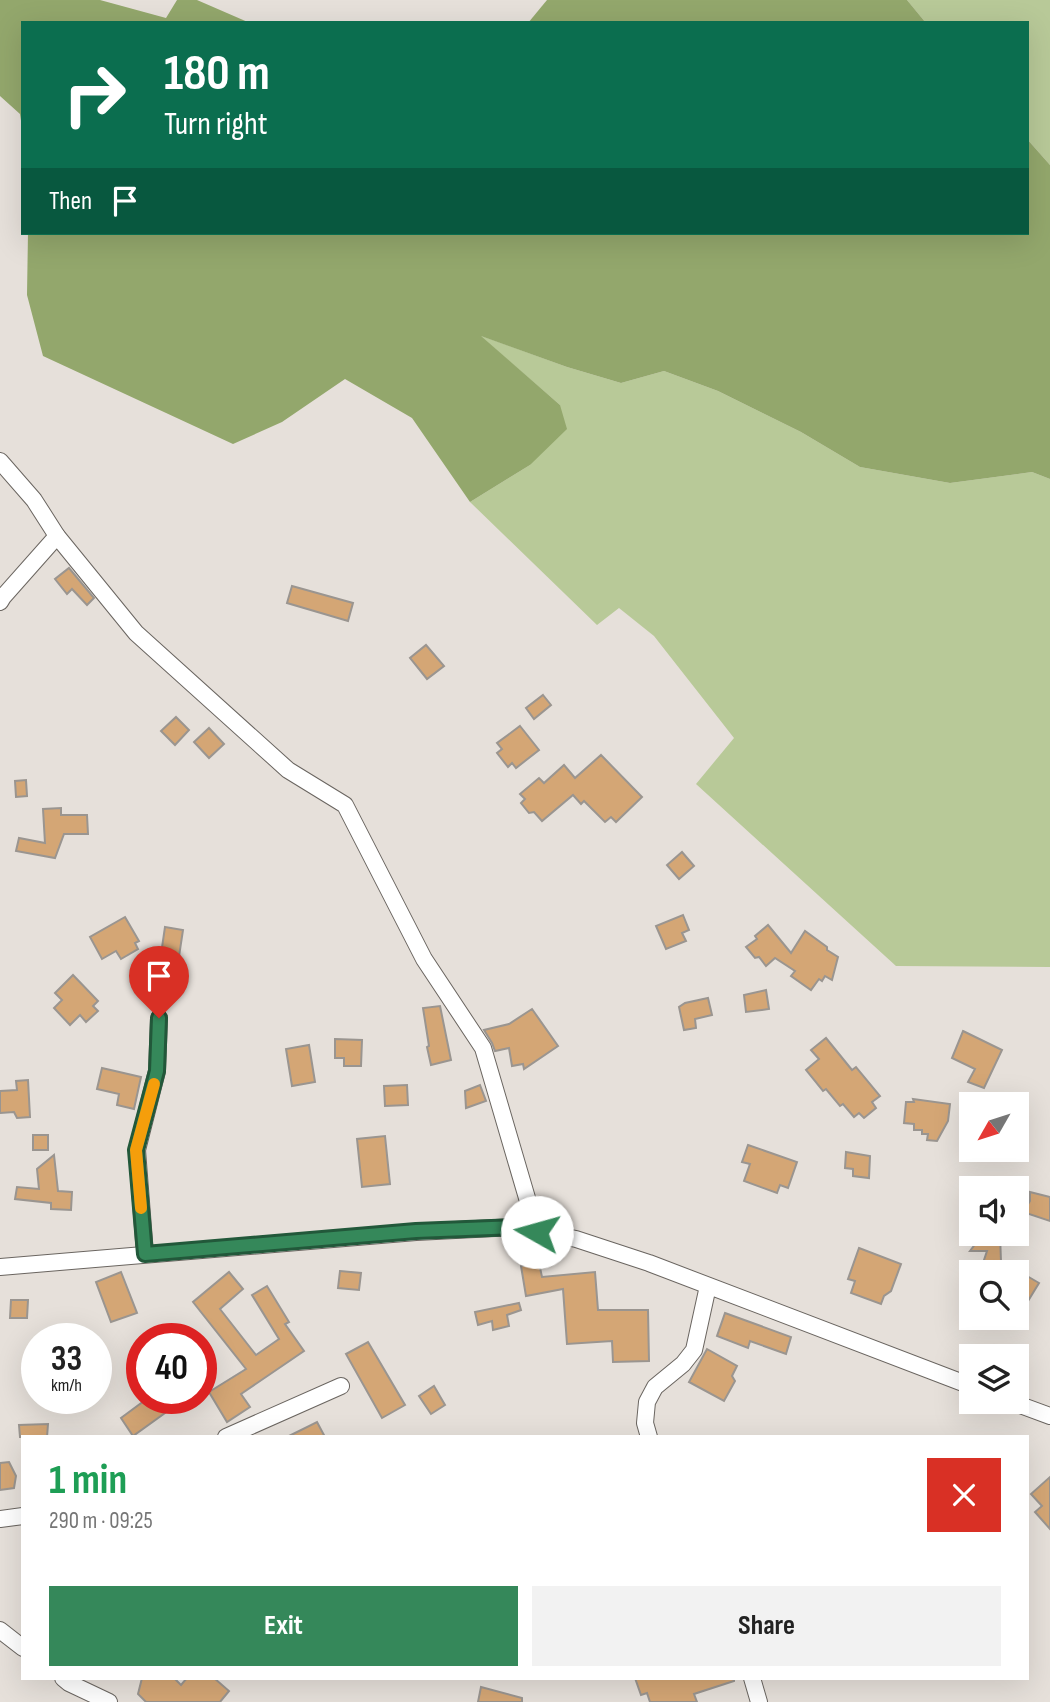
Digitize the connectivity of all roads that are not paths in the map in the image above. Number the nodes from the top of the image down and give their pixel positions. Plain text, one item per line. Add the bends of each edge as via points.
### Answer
1 (0, 461) edge
2 (57, 536) junction
3 (0, 602) edge
4 (159, 1018) dead end
5 (537, 1232) junction
6 (145, 1254) junction
7 (0, 1268) edge
8 (708, 1286) junction
9 (959, 1381) edge
10 (341, 1386) dead end
11 (1029, 1408) edge
12 (1050, 1416) edge
13 (231, 1435) edge
14 (648, 1435) edge
15 (21, 1516) edge
16 (0, 1518) edge
17 (0, 1630) edge
18 (21, 1646) edge
19 (64, 1680) edge
20 (753, 1680) edge
21 (109, 1702) edge
22 (759, 1702) edge

1 - 2 street
2 - 3 street
2 - 5 street via 136,632 288,770 345,805 424,959 482,1048
4 - 6 street via 157,1071 136,1150
5 - 6 street via 514,1227 416,1231
5 - 8 street via 576,1240
6 - 7 street
8 - 9 street
8 - 14 street via 694,1350 655,1387 647,1402
10 - 13 street
11 - 12 street
15 - 16 street
17 - 18 street
19 - 21 street
20 - 22 street

